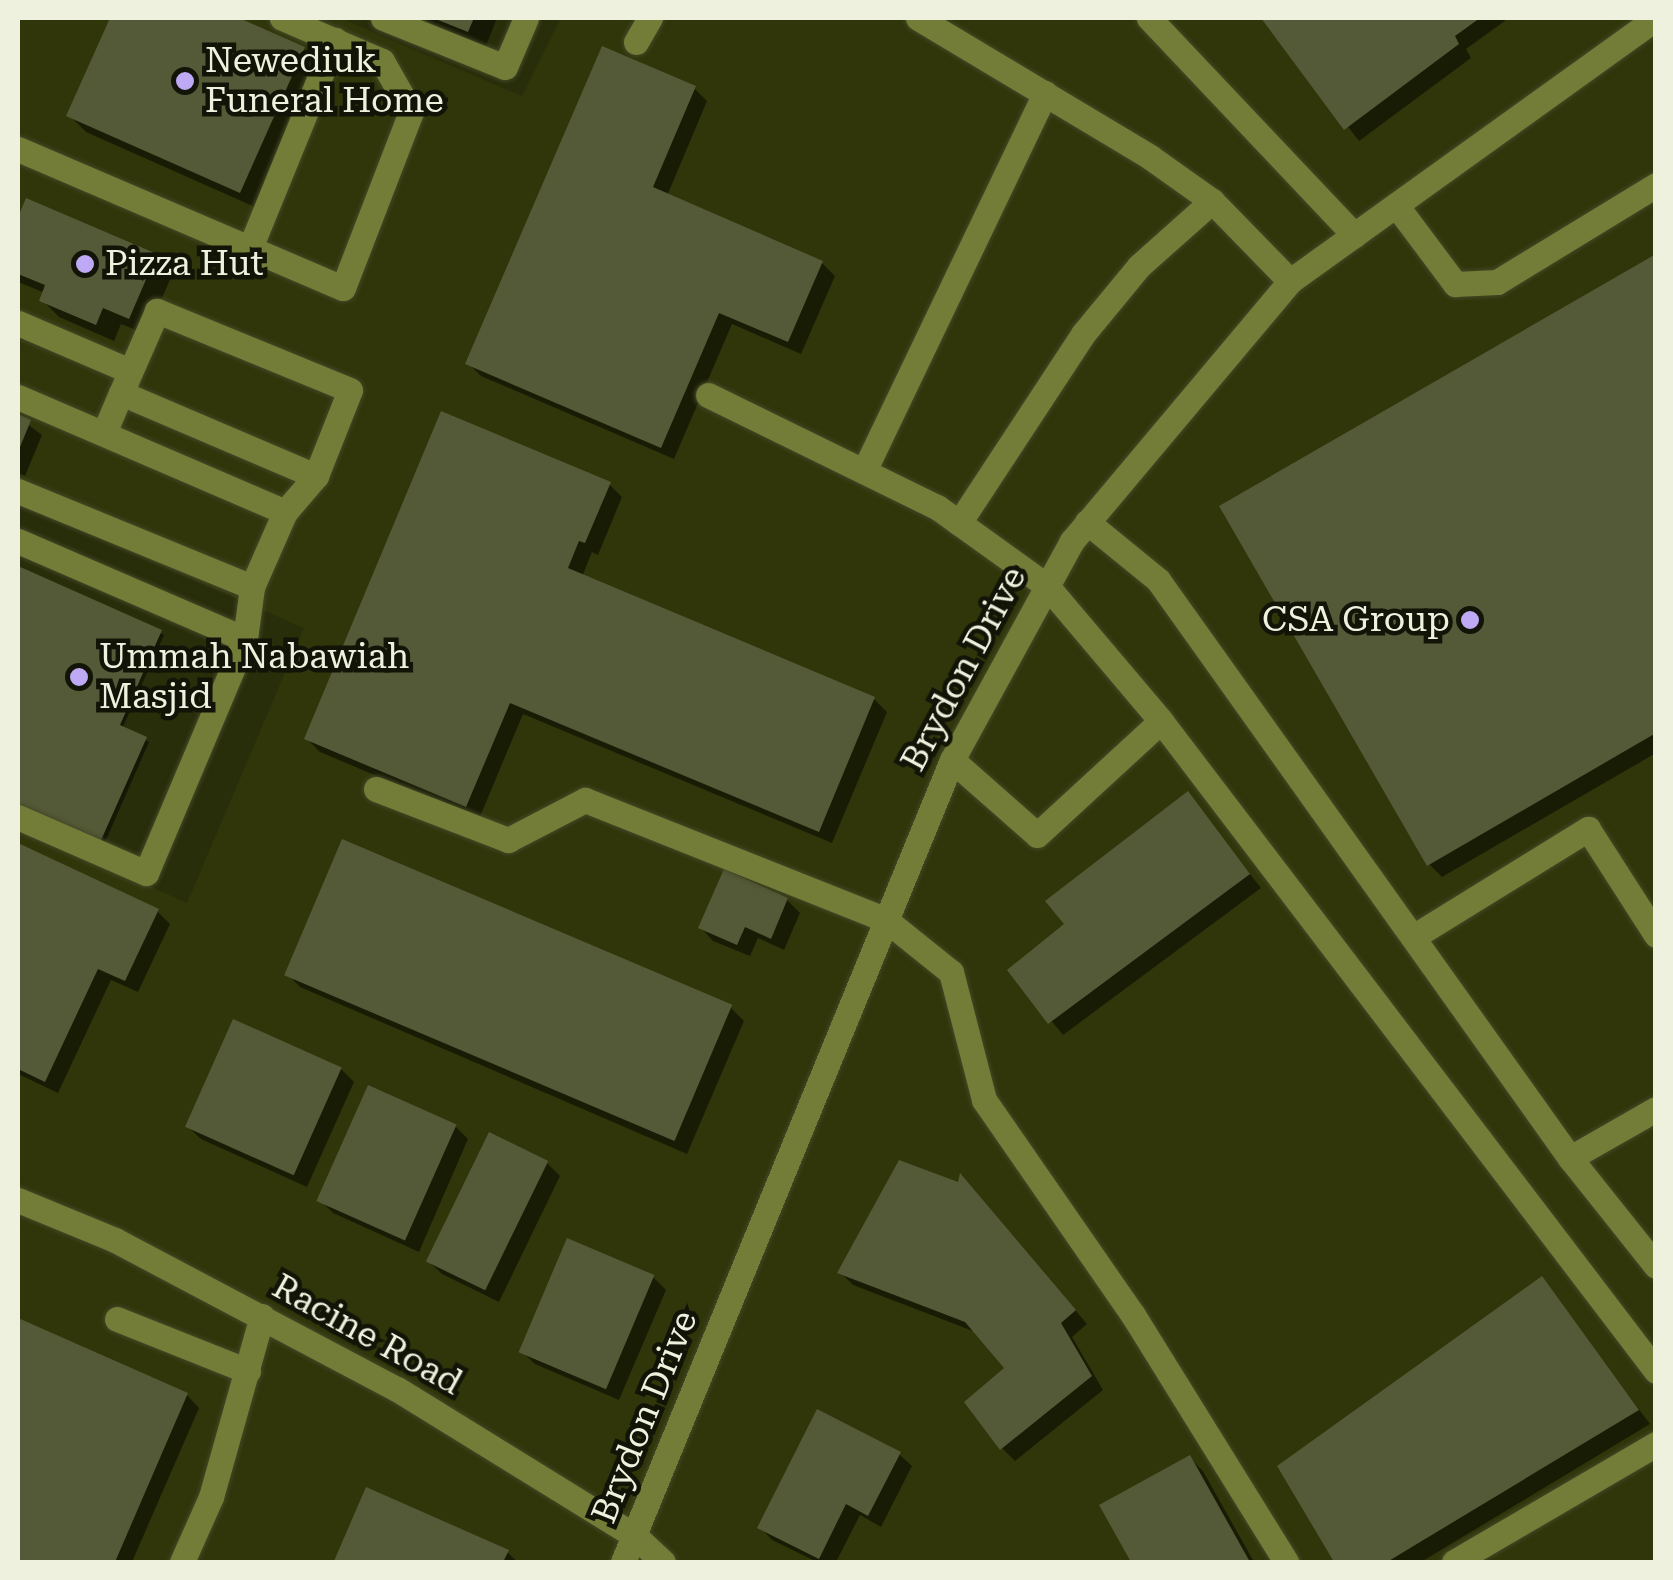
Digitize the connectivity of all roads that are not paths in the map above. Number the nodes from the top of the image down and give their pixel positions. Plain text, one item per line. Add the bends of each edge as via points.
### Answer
1 (282, 18) edge
2 (382, 18) edge
3 (526, 18) edge
4 (650, 18) edge
5 (918, 18) edge
6 (1149, 18) edge
7 (1656, 18) edge
8 (335, 40) junction
9 (636, 42) dead end
10 (1046, 93) junction
11 (18, 149) edge
12 (1656, 185) edge
13 (1212, 202) junction
14 (1396, 205) junction
15 (1354, 235) junction
16 (250, 248) junction
17 (1290, 281) junction
18 (18, 323) edge
19 (126, 382) junction
20 (708, 396) dead end
21 (18, 398) edge
22 (104, 432) junction
23 (864, 471) junction
24 (316, 476) junction
25 (18, 491) edge
26 (285, 512) junction
27 (1088, 522) junction
28 (959, 523) junction
29 (18, 541) edge
30 (1047, 586) junction
31 (252, 587) junction
32 (246, 639) junction
33 (1161, 721) junction
34 (952, 760) junction
35 (376, 790) dead end
36 (18, 817) edge
37 (886, 920) junction
38 (1656, 935) edge
39 (1412, 938) junction
40 (1656, 1108) edge
41 (1570, 1158) junction
42 (18, 1200) edge
43 (1656, 1266) edge
44 (262, 1316) junction
45 (117, 1319) dead end
46 (248, 1371) junction
47 (1656, 1371) edge
48 (1656, 1444) edge
49 (635, 1536) junction
50 (182, 1562) edge
51 (623, 1562) edge
52 (663, 1562) edge
53 (1286, 1562) edge
54 (1454, 1562) edge

1 - 8 street
2 - 3 street via 505,67
4 - 9 street
5 - 10 street
6 - 15 street
7 - 14 street, Brydon Drive
8 - 16 street
8 - 16 street via 382,60 411,112 343,288
10 - 13 street
10 - 23 street
11 - 16 street
12 - 14 street via 1497,282 1456,284
13 - 17 street
13 - 28 street via 1139,266 1083,334
14 - 15 street, Brydon Drive
15 - 17 street, Brydon Drive
17 - 27 street, Brydon Drive
18 - 19 street
19 - 22 street
19 - 24 street
19 - 24 street via 157,311 350,390
20 - 23 street
21 - 22 street
22 - 26 street
23 - 28 street
24 - 26 street
25 - 31 street
26 - 31 street
27 - 30 street, Brydon Drive
27 - 39 street via 1158,580
28 - 30 street
29 - 32 street
30 - 33 street
30 - 34 street, Brydon Drive
31 - 32 street
32 - 36 street via 146,873
33 - 34 street via 1036,835
33 - 47 street
34 - 37 street, Brydon Drive
35 - 37 street via 508,840 584,800
37 - 49 street, Brydon Drive
37 - 53 street via 951,972 984,1100 1133,1315
38 - 39 street via 1588,828
39 - 41 street
40 - 41 street
41 - 43 street
42 - 44 street, Racine Road via 115,1240
44 - 46 street
44 - 49 street, Racine Road via 398,1389
45 - 46 street
46 - 50 street via 211,1497
48 - 54 street
49 - 51 street, Brydon Drive
49 - 52 street, Racine Road

